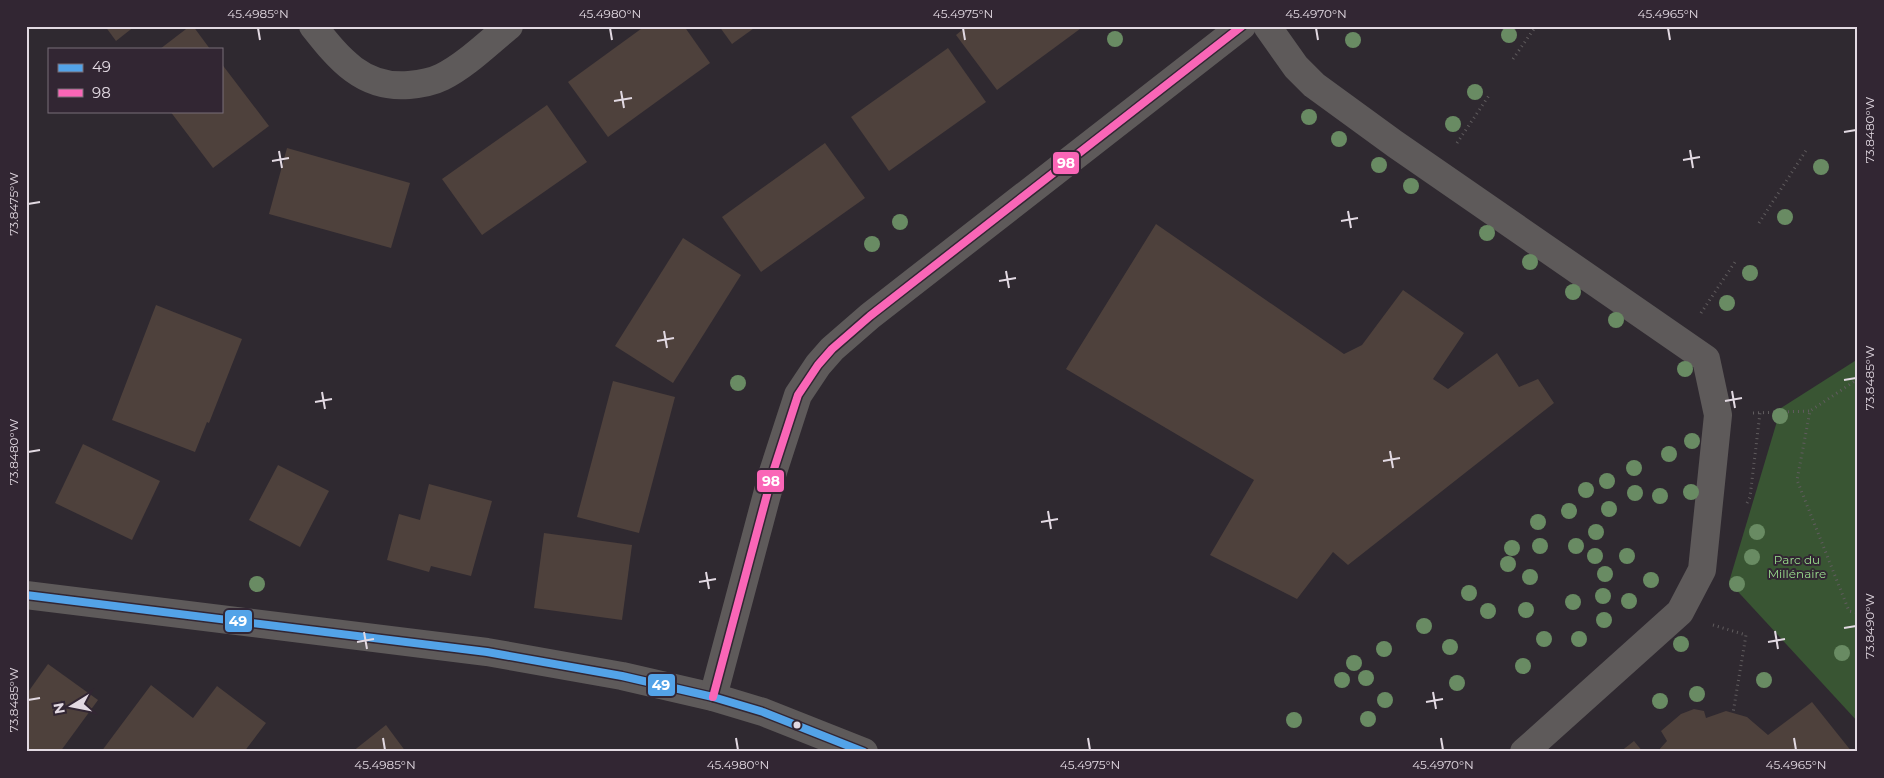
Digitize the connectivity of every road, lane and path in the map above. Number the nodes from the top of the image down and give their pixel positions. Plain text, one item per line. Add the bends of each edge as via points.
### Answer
1 (314, 26) edge
2 (509, 26) edge
3 (1242, 26) edge
4 (1267, 26) edge
5 (1536, 26) edge
6 (1513, 59) dead end
7 (1490, 94) dead end
8 (1453, 148) dead end
9 (1807, 149) dead end
10 (1759, 223) dead end
11 (1737, 259) dead end
12 (1698, 318) dead end
13 (1858, 379) edge
14 (1810, 411) junction
15 (1718, 415) junction
16 (26, 595) edge
17 (1858, 613) edge
18 (1709, 624) dead end
19 (714, 697) junction
20 (1733, 713) dead end
21 (864, 752) edge
22 (1524, 752) edge

1 - 2 street via 338,57 352,69 381,84 398,86 428,82 454,70
3 - 19 street via 870,316 818,365 798,395 788,420
4 - 15 street via 1296,67 1314,84 1395,144 1706,359
5 - 6 path
7 - 8 path
9 - 10 path
11 - 12 path
13 - 14 path
14 - 15 path
14 - 17 path via 1797,480 1849,611
15 - 22 street via 1702,570 1680,612
16 - 19 street via 487,652 622,676
18 - 20 path via 1746,635
19 - 21 street via 763,712

